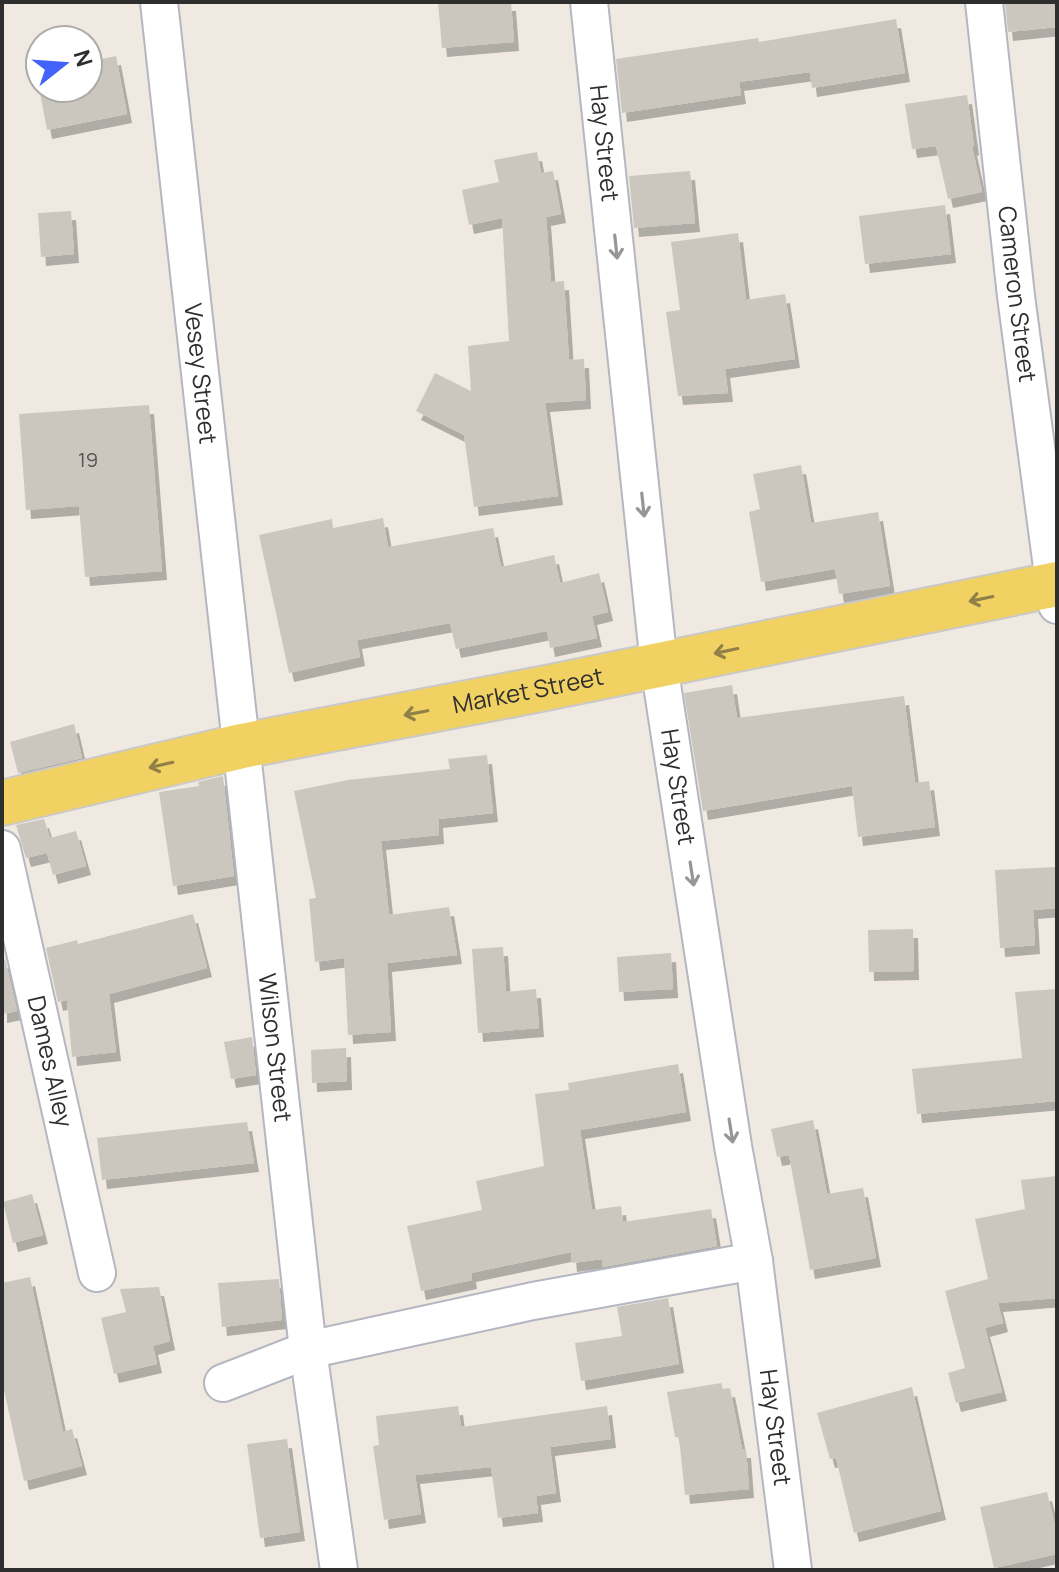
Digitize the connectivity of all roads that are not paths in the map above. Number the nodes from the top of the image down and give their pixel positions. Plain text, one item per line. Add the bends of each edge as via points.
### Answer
1 (159, 2) edge
2 (589, 2) edge
3 (984, 2) edge
4 (1056, 591) edge
5 (659, 665) junction
6 (242, 746) junction
7 (2, 803) edge
8 (2, 849) edge
9 (754, 1261) junction
10 (97, 1273) dead end
11 (308, 1350) junction
12 (223, 1383) dead end
13 (339, 1570) edge
14 (793, 1570) edge

1 - 6 street, Vesey Street
2 -> 5 street, Hay Street
3 - 4 street, Cameron Street
4 -> 5 main road, Market Street
5 -> 6 main road, Market Street
5 -> 9 street, Hay Street
6 -> 7 main road, Market Street
6 - 11 street, Wilson Street
8 - 10 street, Dames Alley
9 - 11 street via 533,1301
9 - 14 street, Hay Street
11 - 12 street
11 - 13 street, Wilson Street

